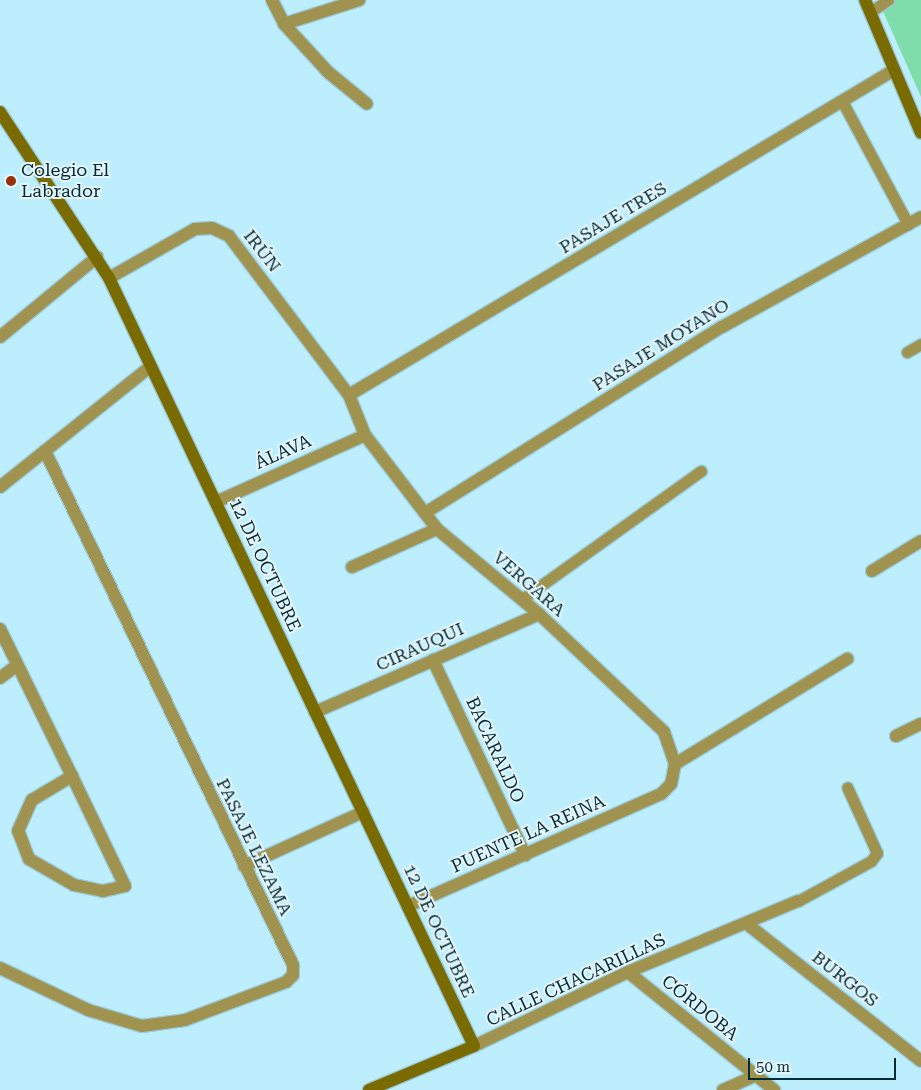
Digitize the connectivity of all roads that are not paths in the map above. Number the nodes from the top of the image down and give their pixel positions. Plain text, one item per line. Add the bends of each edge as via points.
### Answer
1 (272, 0) edge
2 (359, 0) edge
3 (864, 0) edge
4 (888, 0) edge
5 (870, 12) junction
6 (284, 24) junction
7 (894, 70) junction
8 (842, 101) junction
9 (367, 104) dead end
10 (0, 112) edge
11 (921, 133) edge
12 (921, 217) edge
13 (908, 224) junction
14 (97, 257) junction
15 (109, 278) junction
16 (0, 337) edge
17 (921, 344) edge
18 (907, 352) dead end
19 (151, 366) junction
20 (349, 395) junction
21 (365, 435) junction
22 (45, 451) junction
23 (702, 470) dead end
24 (0, 487) edge
25 (216, 502) junction
26 (425, 513) junction
27 (437, 529) junction
28 (921, 542) edge
29 (352, 567) dead end
30 (872, 571) dead end
31 (522, 599) junction
32 (539, 614) junction
33 (0, 629) edge
34 (847, 659) dead end
35 (433, 660) junction
36 (17, 665) junction
37 (0, 678) edge
38 (315, 712) junction
39 (921, 724) edge
40 (896, 736) dead end
41 (675, 764) junction
42 (72, 776) junction
43 (847, 787) dead end
44 (363, 812) junction
45 (525, 855) junction
46 (244, 866) junction
47 (798, 901) joint
48 (408, 906) junction
49 (747, 924) junction
50 (0, 968) edge
51 (628, 972) junction
52 (474, 1046) junction
53 (921, 1061) edge
54 (756, 1075) junction
55 (368, 1090) edge
56 (723, 1090) edge
57 (774, 1090) edge

1 - 6 street
2 - 6 street
3 - 5 street
4 - 5 lane
5 - 7 street
6 - 9 street via 328,72
7 - 8 street, PASAJE TRES
7 - 11 street
8 - 13 lane
8 - 20 street, PASAJE TRES
10 - 14 street, 12 DE OCTUBRE
12 - 13 street, PASAJE MOYANO
13 - 26 street, PASAJE MOYANO via 722,327
14 - 15 street, 12 DE OCTUBRE
14 - 16 street
15 - 19 street, 12 DE OCTUBRE
15 - 20 street, IRÚN via 195,230 221,231
17 - 18 lane
19 - 22 street
19 - 25 street, 12 DE OCTUBRE
20 - 21 street, VERGARA
21 - 25 street, ÁLAVA
21 - 26 street, VERGARA
22 - 24 street
22 - 46 street, PASAJE LEZAMA
23 - 31 lane
25 - 38 street, 12 DE OCTUBRE
26 - 27 street, VERGARA
27 - 29 street
27 - 31 street, VERGARA
28 - 30 street
31 - 32 street, VERGARA
32 - 35 street, CIRAUQUI
32 - 41 street, VERGARA via 664,732
33 - 36 street
34 - 41 street
35 - 38 street, CIRAUQUI
35 - 45 street, BACARALDO
36 - 37 street
36 - 42 street
38 - 44 street, 12 DE OCTUBRE
39 - 40 street
41 - 45 street, PUENTE LA REINA via 671,784 662,794
42 - 42 street via 32,800 18,831 29,859 74,886 104,891 125,886
43 - 47 lane via 877,853 872,861
44 - 46 street
44 - 48 street, 12 DE OCTUBRE
45 - 48 street, PUENTE LA REINA
46 - 50 street, PASAJE LEZAMA via 293,965 286,982 185,1020 142,1026 88,1010
47 - 49 street, CALLE CHACARILLAS
48 - 52 street, 12 DE OCTUBRE
49 - 51 street, CALLE CHACARILLAS
49 - 53 street, BURGOS
51 - 52 street, CALLE CHACARILLAS
51 - 54 street, CÓRDOBA
52 - 55 street, CALLE CHACARILLAS
54 - 56 street
54 - 57 street, CÓRDOBA

